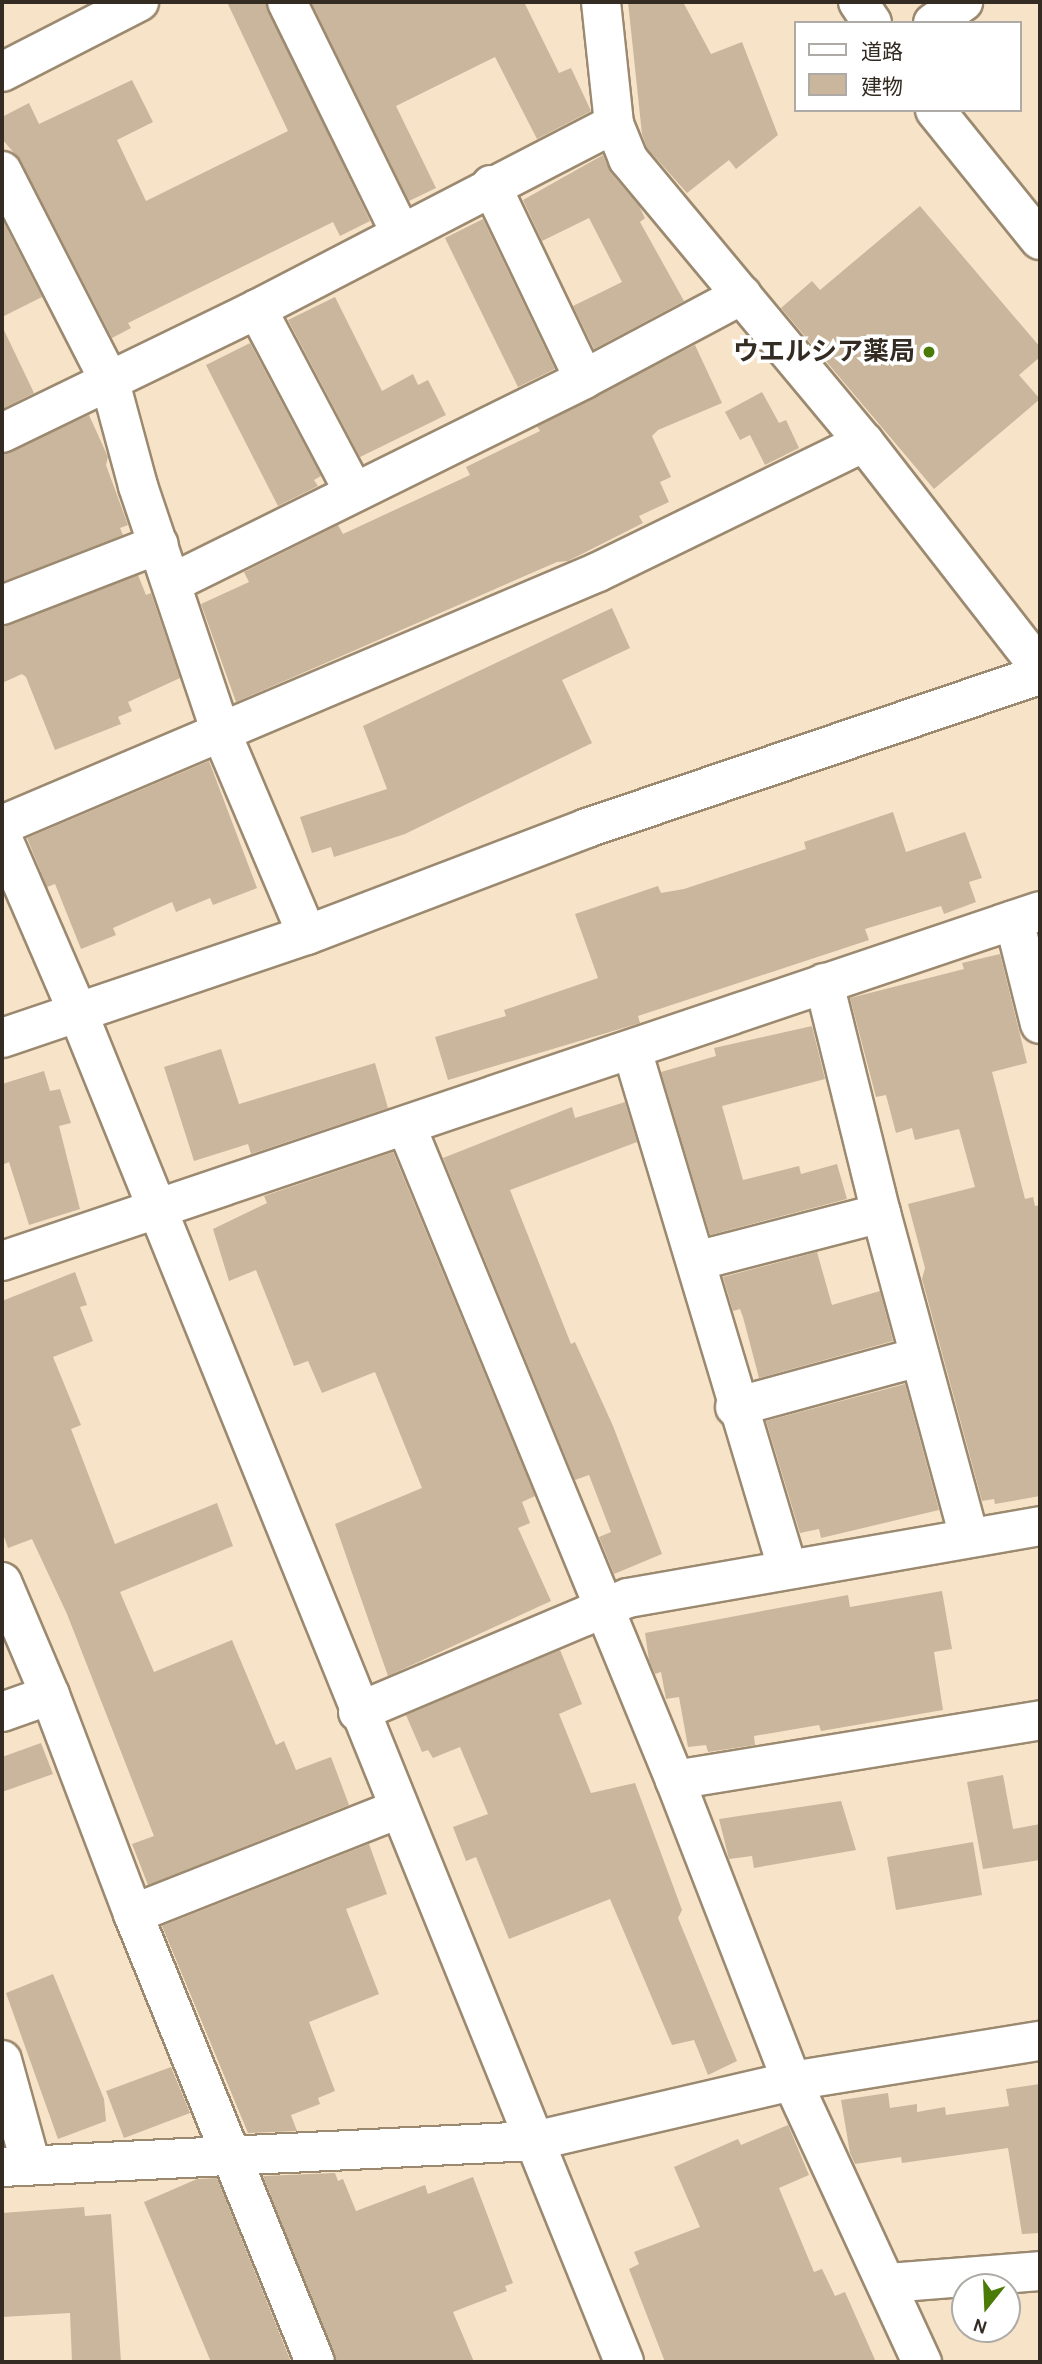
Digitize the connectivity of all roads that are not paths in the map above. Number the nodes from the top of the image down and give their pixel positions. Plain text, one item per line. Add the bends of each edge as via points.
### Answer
1 (139, 2) edge
2 (287, 2) edge
3 (601, 2) edge
4 (859, 2) edge
5 (963, 2) edge
6 (871, 21) edge
7 (936, 21) edge
8 (2, 72) edge
9 (937, 112) edge
10 (614, 124) junction
11 (2, 171) edge
12 (491, 185) junction
13 (400, 233) junction
14 (1040, 240) edge
15 (742, 295) junction
16 (257, 309) junction
17 (584, 379) junction
18 (110, 382) junction
19 (2, 433) edge
20 (864, 442) junction
21 (353, 490) junction
22 (159, 544) junction
23 (172, 583) junction
24 (2, 605) edge
25 (1040, 668) edge
26 (1040, 675) edge
27 (221, 732) junction
28 (2, 825) edge
29 (2, 837) edge
30 (1027, 916) edge
31 (307, 935) junction
32 (824, 983) junction
33 (78, 1013) junction
34 (1040, 1024) edge
35 (2, 1038) edge
36 (632, 1050) junction
37 (407, 1128) junction
38 (159, 1210) junction
39 (881, 1213) junction
40 (2, 1261) edge
41 (696, 1261) junction
42 (919, 1357) junction
43 (735, 1407) junction
44 (1040, 1526) edge
45 (969, 1536) junction
46 (787, 1567) junction
47 (2, 1581) edge
48 (604, 1611) junction
49 (50, 1695) junction
50 (2, 1712) edge
51 (358, 1712) junction
52 (1040, 1720) edge
53 (676, 1780) junction
54 (398, 1809) junction
55 (133, 1914) junction
56 (1040, 2041) edge
57 (2, 2060) edge
58 (792, 2081) junction
59 (534, 2141) junction
60 (232, 2152) junction
61 (16, 2166) edge
62 (1040, 2271) edge
63 (888, 2283) junction
64 (315, 2362) edge
65 (624, 2362) edge
66 (922, 2362) edge

1 - 8 street
2 - 13 street
3 - 10 street
4 - 6 street
5 - 7 street
9 - 14 street
10 - 12 street
10 - 15 street via 628,159
11 - 18 street
12 - 13 street
12 - 17 street
13 - 16 street
15 - 17 street
15 - 20 street
16 - 18 street
16 - 21 street
17 - 21 street
18 - 19 street
18 - 22 street
20 - 25 street
20 - 27 street via 598,572
21 - 23 street
22 - 23 street
22 - 24 street
23 - 27 street
26 - 31 street via 587,828
27 - 28 street
27 - 31 street
29 - 33 street
30 - 32 street
30 - 34 street
31 - 33 street
32 - 36 street
32 - 39 street
33 - 35 street
33 - 38 street
36 - 37 street
36 - 41 street
37 - 38 street
37 - 48 street
38 - 40 street
38 - 51 street
39 - 41 street
39 - 42 street
41 - 43 street
42 - 43 street
42 - 45 street
43 - 46 street
44 - 45 street
45 - 46 street
46 - 48 street via 628,1598
47 - 49 street
48 - 51 street
48 - 53 street
49 - 50 street
49 - 55 street
51 - 54 street
52 - 53 street
53 - 58 street
54 - 55 street
54 - 59 street
55 - 60 street
56 - 58 street
57 - 61 street
58 - 59 street
58 - 63 street
59 - 60 street
59 - 65 street
60 - 61 street
60 - 64 street
62 - 63 street
63 - 66 street

